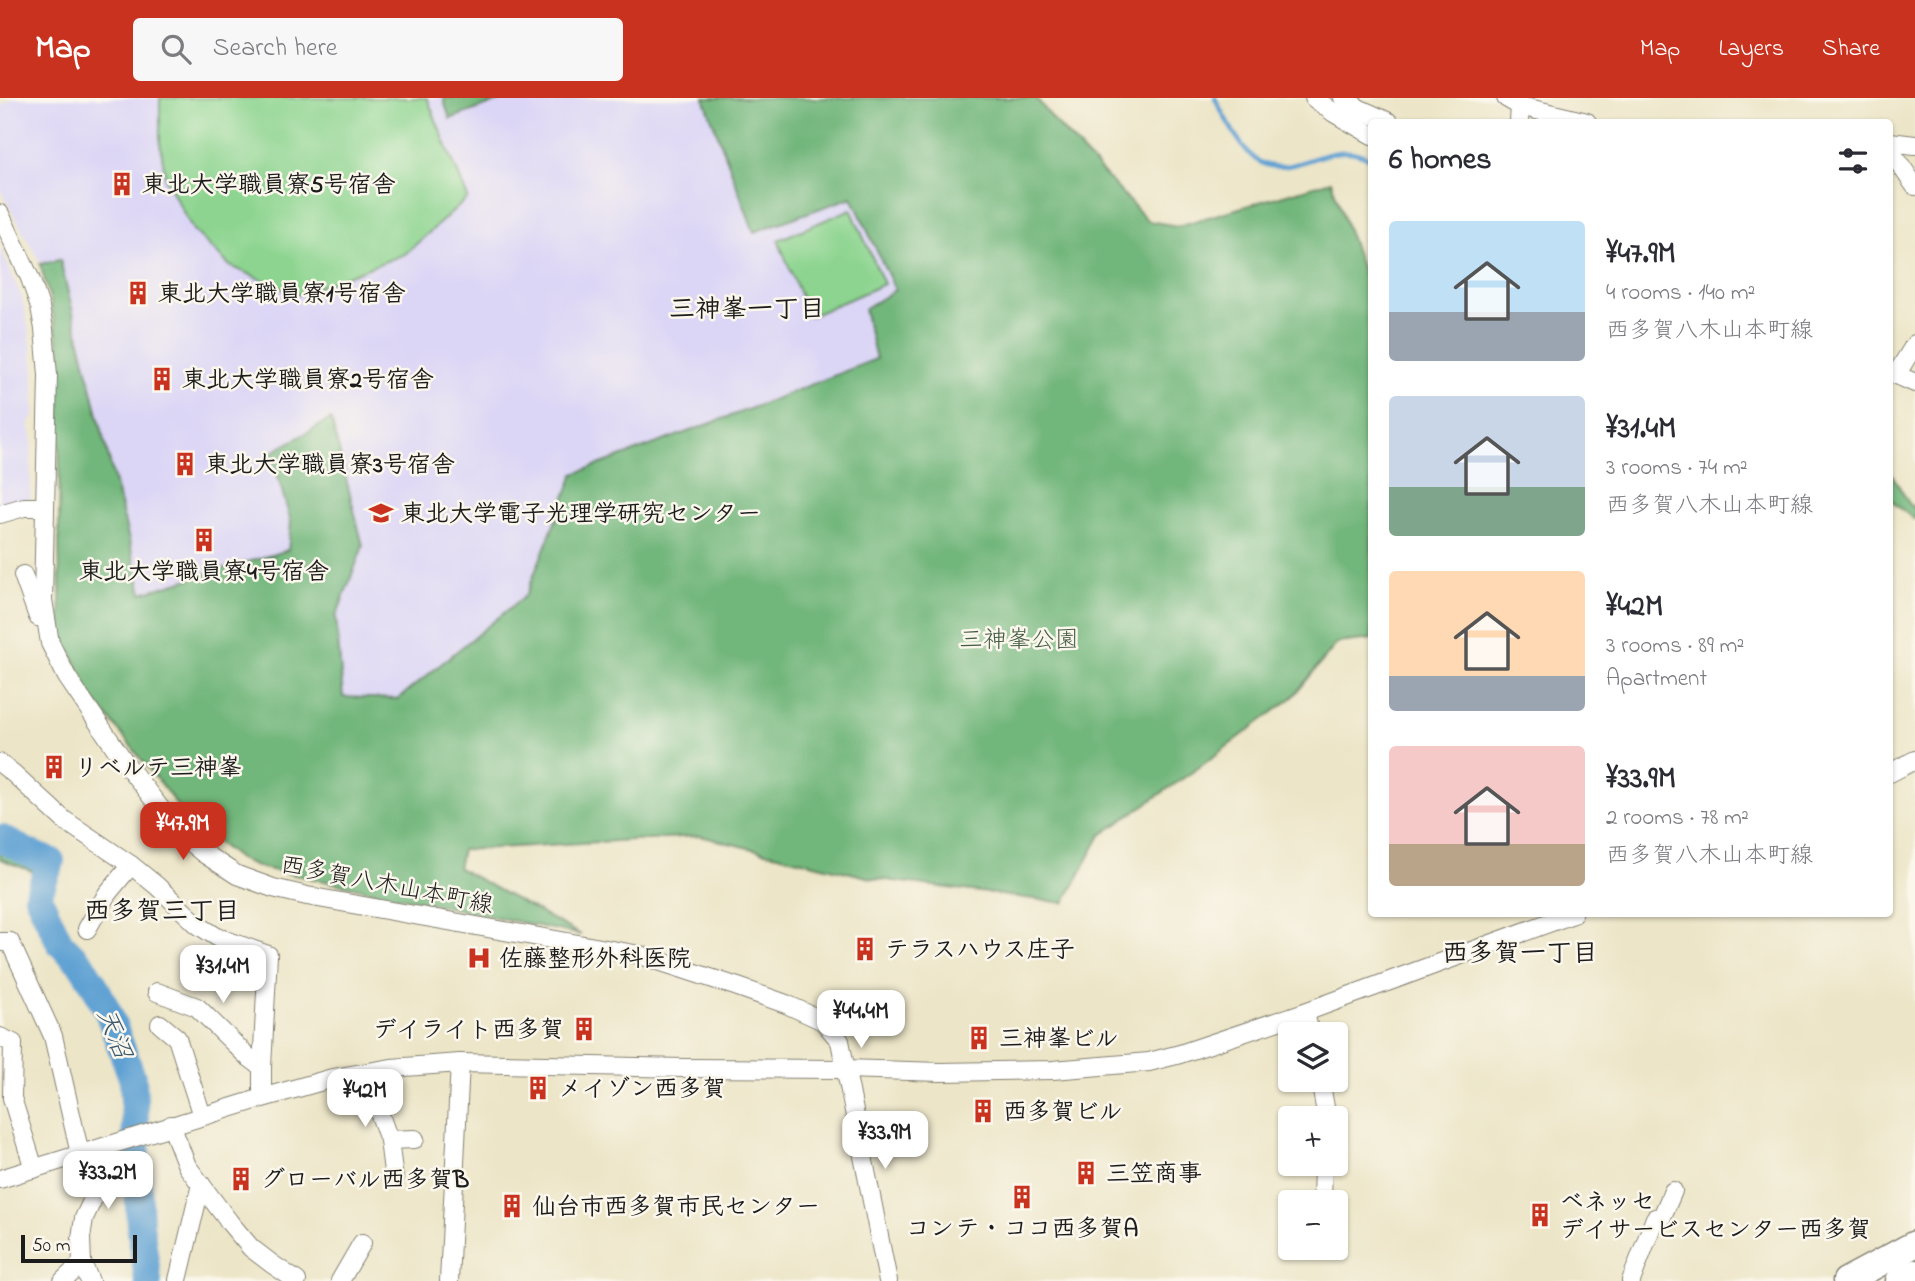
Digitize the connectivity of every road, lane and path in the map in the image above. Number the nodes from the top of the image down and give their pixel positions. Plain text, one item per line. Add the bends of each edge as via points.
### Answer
1 (1314, 98) edge
2 (1343, 98) edge
3 (1515, 109) edge
4 (1382, 119) edge
5 (1570, 119) edge
6 (1368, 133) edge
7 (1893, 142) edge
8 (1915, 145) edge
9 (1893, 154) edge
10 (1915, 186) edge
11 (0, 214) edge
12 (1906, 353) edge
13 (1893, 373) edge
14 (1915, 383) edge
15 (45, 507) junction
16 (0, 514) edge
17 (23, 575) dead end
18 (45, 617) junction
19 (1915, 760) edge
20 (0, 763) edge
21 (1893, 771) edge
22 (131, 865) junction
23 (1565, 917) edge
24 (87, 929) dead end
25 (0, 942) edge
26 (157, 992) dead end
27 (1305, 1012) junction
28 (1307, 1022) edge
29 (160, 1024) dead end
30 (0, 1037) edge
31 (460, 1063) junction
32 (262, 1067) junction
33 (845, 1069) junction
34 (365, 1073) junction
35 (262, 1098) junction
36 (202, 1116) junction
37 (171, 1125) junction
38 (415, 1139) dead end
39 (389, 1140) junction
40 (104, 1147) junction
41 (80, 1154) junction
42 (34, 1169) junction
43 (0, 1179) edge
44 (394, 1179) dead end
45 (201, 1184) junction
46 (1672, 1191) dead end
47 (362, 1243) dead end
48 (1915, 1244) edge
49 (82, 1263) junction
50 (1915, 1273) edge
51 (178, 1280) edge
52 (63, 1281) edge
53 (90, 1281) edge
54 (297, 1281) edge
55 (340, 1281) edge
56 (449, 1281) edge
57 (888, 1281) edge
58 (1631, 1281) edge
59 (1846, 1281) edge
60 (1899, 1281) edge

1 - 6 street
2 - 4 street
3 - 5 street
7 - 8 street
9 - 10 street
11 - 15 street, 西多賀八木山本町線 via 27,270 44,329 48,374
12 - 13 street
13 - 14 street
15 - 16 street
15 - 18 street, 西多賀八木山本町線
17 - 18 street via 37,617
18 - 33 street, 西多賀八木山本町線 via 50,643 67,677 126,764 181,835 237,875 307,896 640,955 823,1021 840,1041
19 - 21 street
20 - 22 street via 64,820
22 - 24 street
22 - 32 street via 198,925 217,937 268,955
23 - 27 street
25 - 41 street via 10,942 53,1036
26 - 32 street via 197,1007
27 - 28 street
27 - 33 street via 1180,1054 1134,1064 996,1072
29 - 36 street via 177,1038
30 - 42 street via 13,1043 12,1098
31 - 33 street
31 - 34 street
31 - 56 street
32 - 35 street
33 - 57 street, 西多賀八木山本町線
34 - 35 street
34 - 39 street
35 - 36 street
36 - 37 street
37 - 40 street
37 - 45 street via 187,1166
38 - 39 street
39 - 44 street
40 - 41 street
40 - 49 street via 101,1182 80,1238
41 - 42 street
42 - 43 street
45 - 51 street
45 - 54 street via 251,1248
46 - 58 street via 1661,1219 1655,1218
47 - 55 street
48 - 59 highway
49 - 52 street
49 - 53 street
50 - 60 highway

